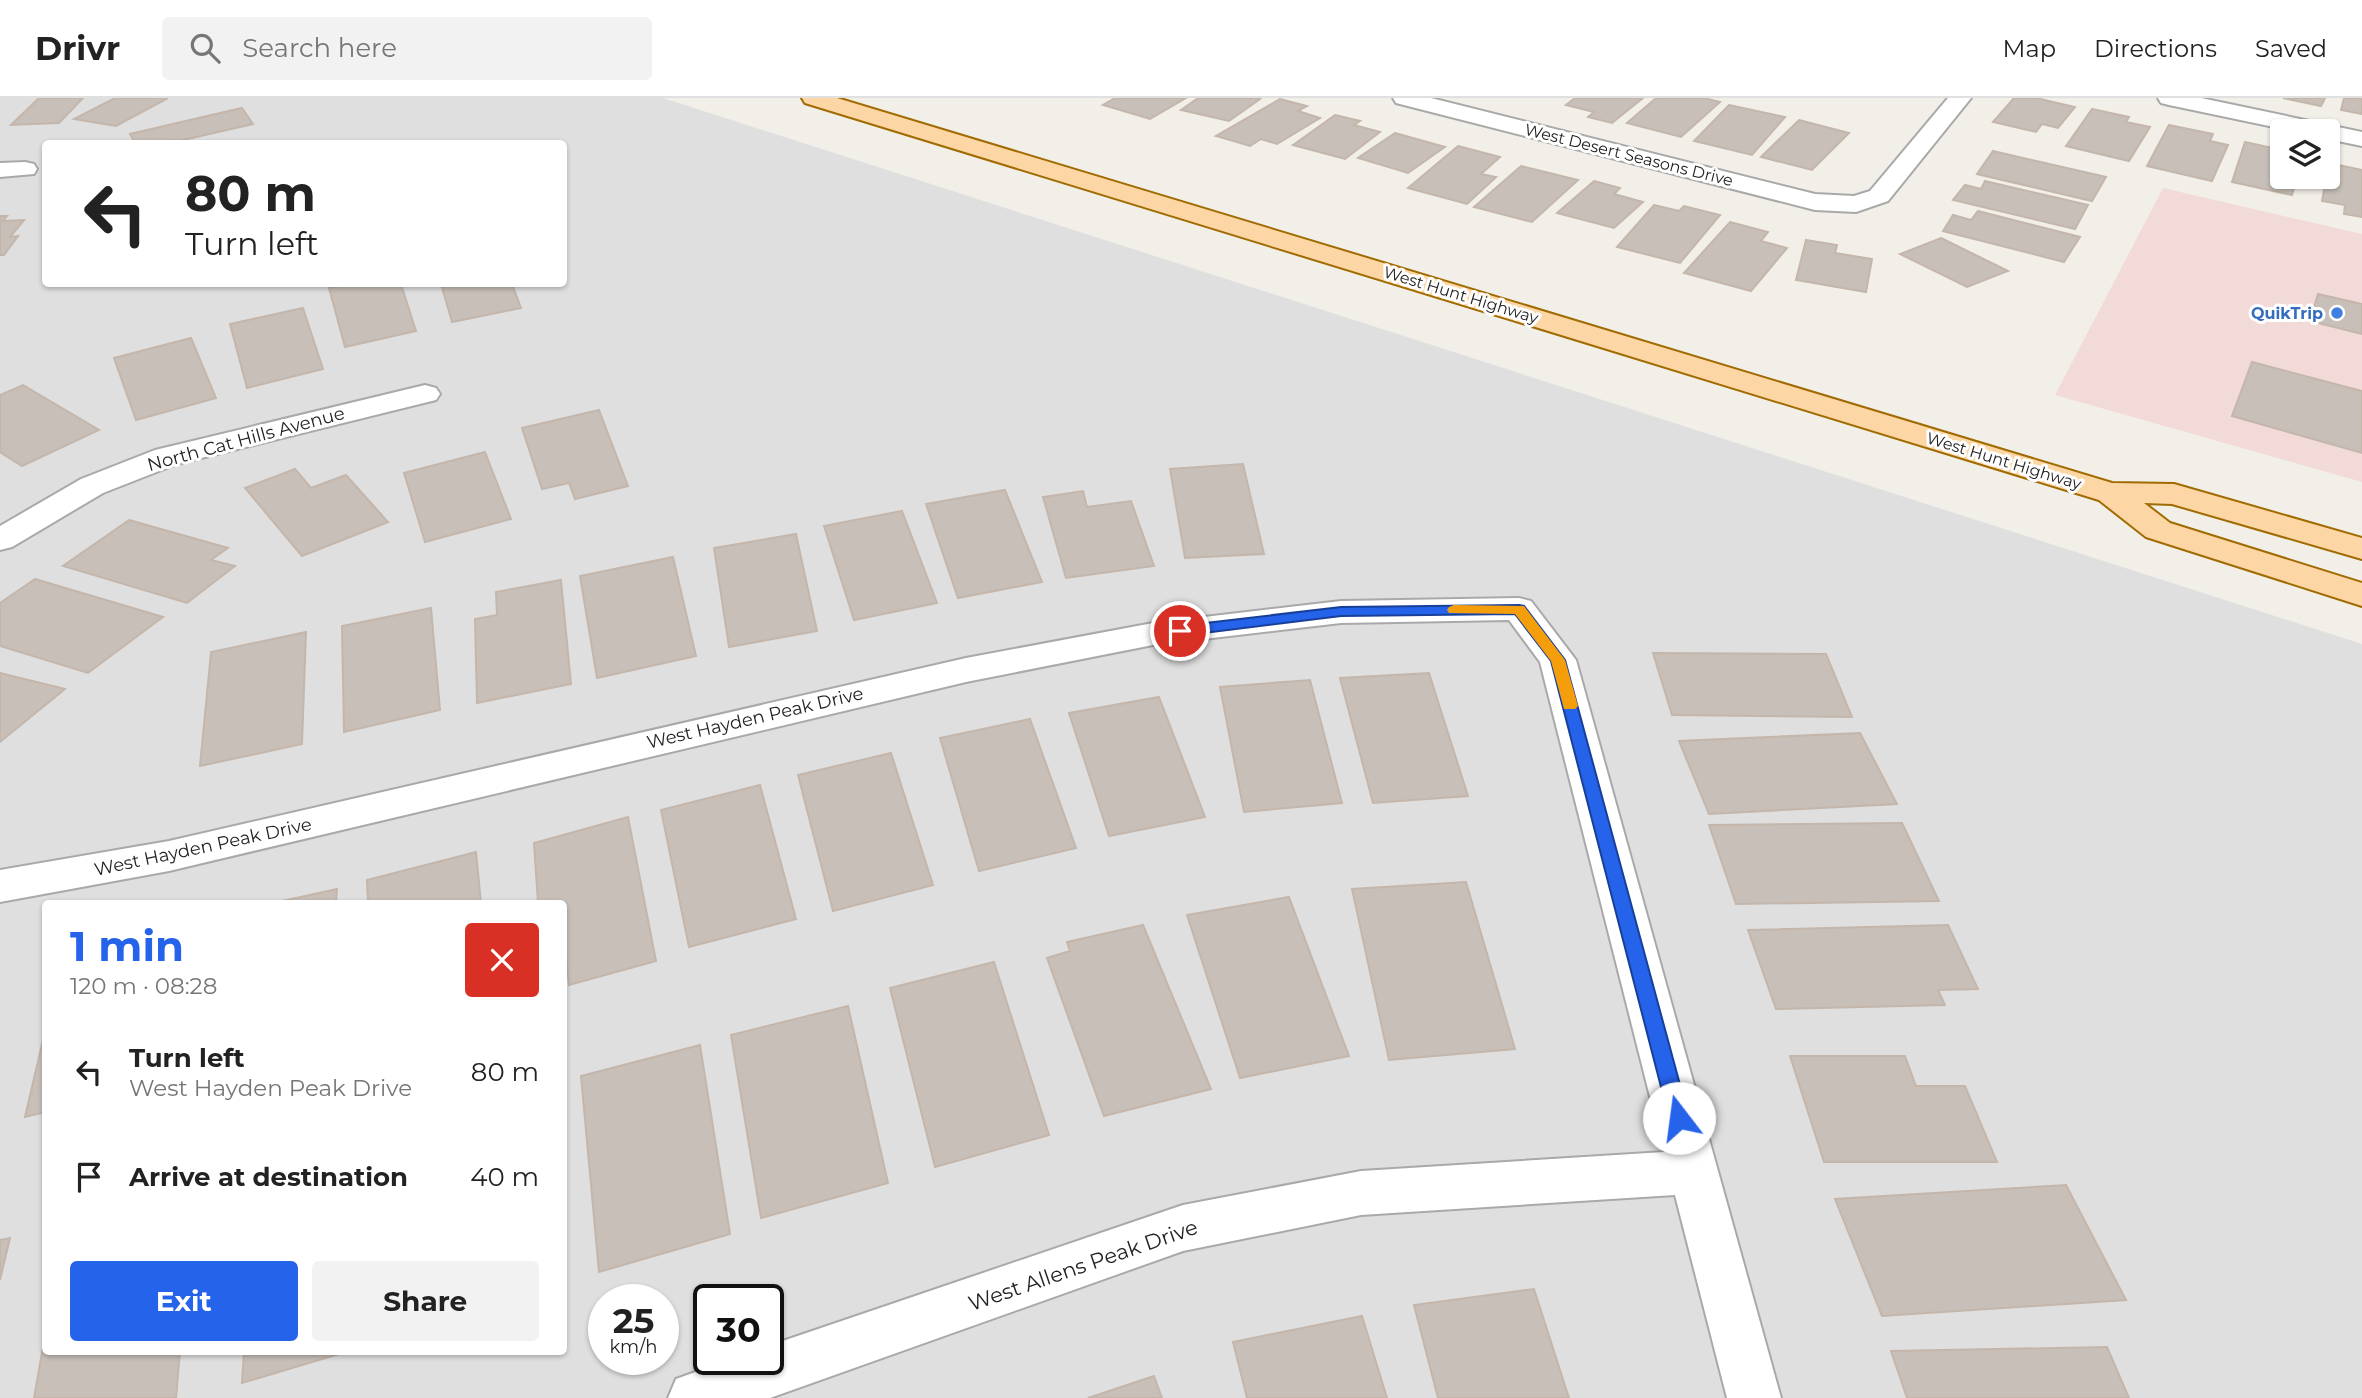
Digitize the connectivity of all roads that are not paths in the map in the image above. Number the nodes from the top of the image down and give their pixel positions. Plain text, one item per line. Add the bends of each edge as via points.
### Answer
1 (813, 98) edge
2 (1404, 98) edge
3 (1960, 98) edge
4 (2169, 98) edge
5 (2270, 120) edge
6 (2340, 135) edge
7 (2362, 139) edge
8 (25, 169) dead end
9 (0, 170) edge
10 (425, 394) dead end
11 (2110, 493) junction
12 (0, 540) edge
13 (2362, 549) edge
14 (2362, 595) edge
15 (0, 886) edge
16 (1693, 1172) junction
17 (695, 1398) edge
18 (1754, 1398) edge

1 - 11 main road, West Hunt Highway
2 - 3 street, West Desert Seasons Drive via 1815,202 1856,204 1879,197
4 - 5 street
6 - 7 street
8 - 9 street
10 - 12 street, North Cat Hills Avenue via 166,457 92,486
11 - 13 main road, West Hunt Highway via 2174,494
11 - 14 main road, West Hunt Highway via 2158,530
15 - 16 street, West Hayden Peak Drive via 182,853 953,673 1140,637 1341,612 1519,609 1558,660
16 - 17 street, West Allens Peak Drive via 1361,1193 1183,1228
16 - 18 street

